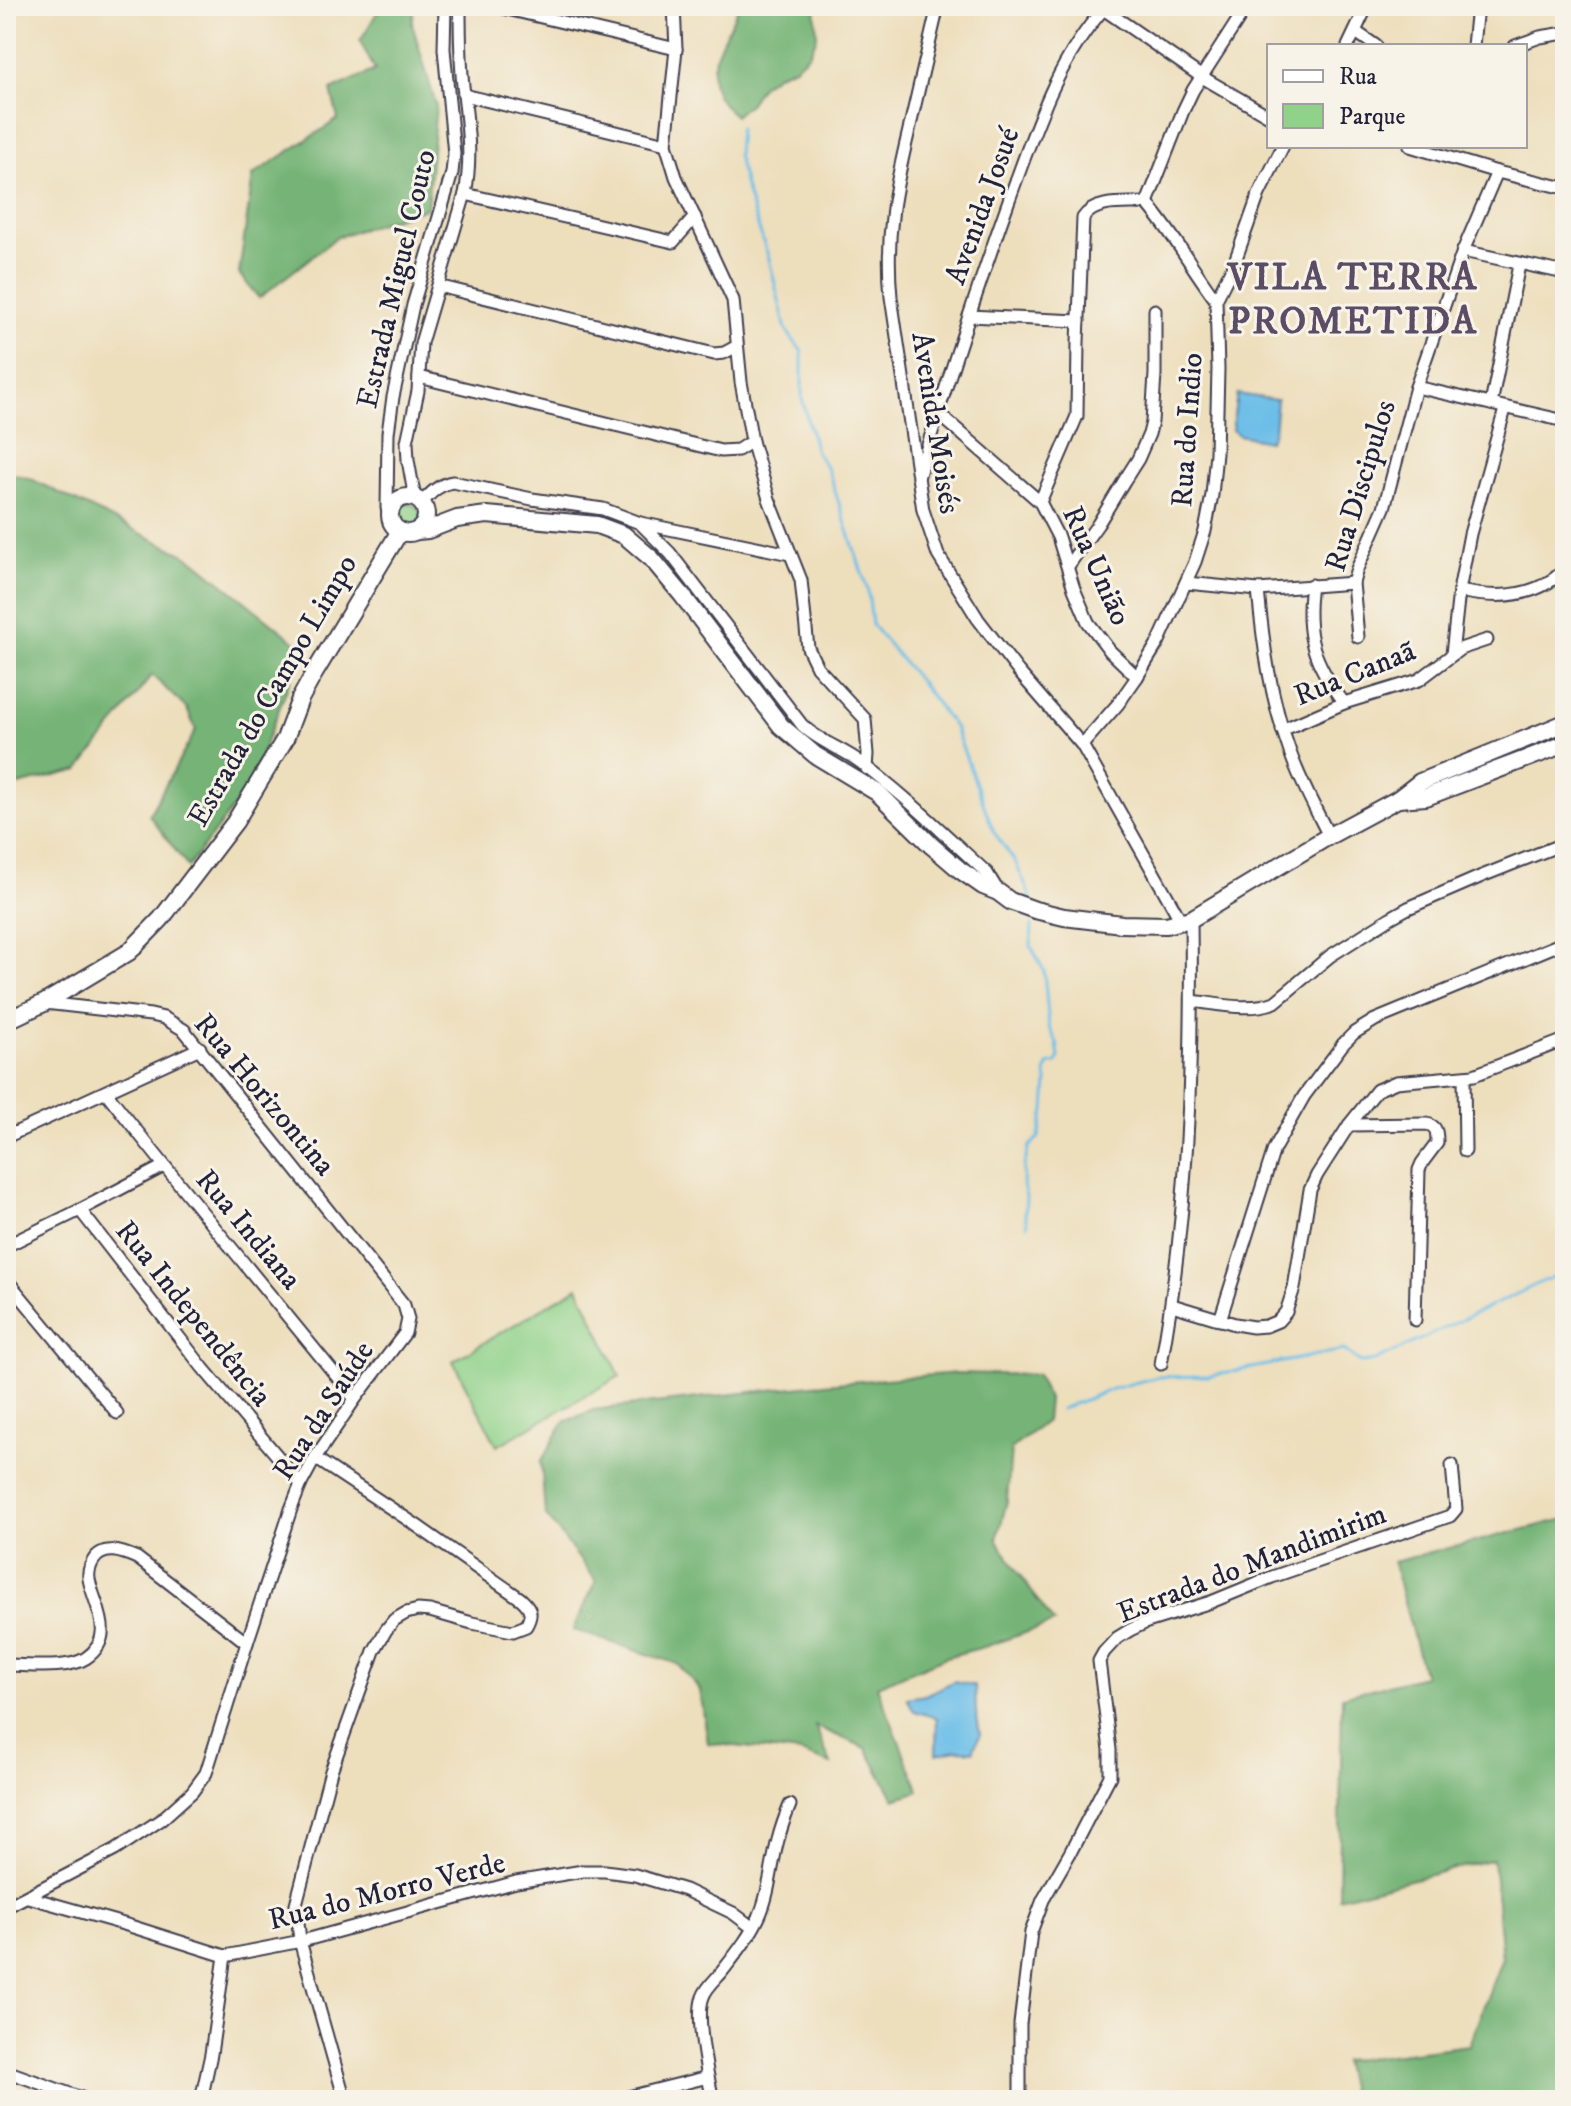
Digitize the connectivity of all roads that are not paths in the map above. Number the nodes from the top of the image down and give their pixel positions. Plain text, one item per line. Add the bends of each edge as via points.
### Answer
1 (445, 6) edge
2 (460, 6) edge
3 (495, 6) edge
4 (674, 6) edge
5 (938, 6) edge
6 (1247, 6) edge
7 (1367, 6) edge
8 (1477, 6) edge
9 (1103, 7) edge
10 (1356, 32) junction
11 (1565, 33) edge
12 (1349, 44) edge
13 (1373, 44) edge
14 (1473, 44) edge
15 (1521, 44) edge
16 (444, 49) junction
17 (460, 49) junction
18 (676, 49) junction
19 (1202, 77) junction
20 (464, 95) junction
21 (1267, 115) edge
22 (666, 144) junction
23 (1282, 148) edge
24 (1443, 150) edge
25 (1497, 172) junction
26 (1565, 188) edge
27 (465, 194) junction
28 (1147, 203) junction
29 (695, 217) junction
30 (1463, 251) junction
31 (1519, 265) junction
32 (1565, 273) edge
33 (438, 286) junction
34 (1216, 300) junction
35 (1155, 310) dead end
36 (969, 316) junction
37 (1079, 321) junction
38 (737, 346) junction
39 (419, 377) junction
40 (1416, 387) junction
41 (1491, 404) junction
42 (1505, 409) junction
43 (938, 413) junction
44 (1565, 421) edge
45 (752, 441) junction
46 (917, 481) junction
47 (418, 501) junction
48 (1040, 502) junction
49 (390, 515) junction
50 (640, 523) junction
51 (408, 531) junction
52 (790, 554) junction
53 (1068, 566) junction
54 (1565, 569) edge
55 (1187, 583) junction
56 (1353, 583) junction
57 (1311, 585) junction
58 (1258, 590) junction
59 (1459, 591) junction
60 (1358, 637) dead end
61 (1487, 640) dead end
62 (1452, 654) junction
63 (1137, 677) junction
64 (1344, 703) junction
65 (1565, 723) edge
66 (1282, 730) junction
67 (1565, 744) edge
68 (1082, 745) junction
69 (867, 769) junction
70 (1398, 799) junction
71 (1329, 836) junction
72 (1565, 843) edge
73 (998, 892) junction
74 (1186, 920) junction
75 (1565, 942) edge
76 (1192, 1001) junction
77 (44, 1003) junction
78 (6, 1021) edge
79 (1565, 1040) edge
80 (200, 1048) junction
81 (1464, 1077) junction
82 (106, 1092) junction
83 (1349, 1125) junction
84 (6, 1137) edge
85 (1465, 1151) dead end
86 (164, 1166) junction
87 (80, 1210) junction
88 (6, 1246) edge
89 (6, 1279) edge
90 (400, 1300) joint
91 (1172, 1305) junction
92 (1220, 1320) junction
93 (1415, 1320) dead end
94 (1161, 1364) dead end
95 (355, 1399) junction
96 (117, 1413) dead end
97 (315, 1458) junction
98 (1452, 1465) dead end
99 (301, 1484) junction
100 (247, 1643) junction
101 (6, 1665) edge
102 (790, 1805) dead end
103 (28, 1897) junction
104 (6, 1907) edge
105 (753, 1928) junction
106 (300, 1941) junction
107 (225, 1956) junction
108 (6, 2071) edge
109 (708, 2077) junction
110 (87, 2100) edge
111 (201, 2100) edge
112 (345, 2100) edge
113 (616, 2100) edge
114 (713, 2100) edge
115 (1020, 2100) edge

1 - 16 street, Estrada Miguel Couto
2 - 17 street
3 - 18 street
4 - 18 street
5 - 46 street, Avenida Moisés via 889,236 891,297
6 - 19 street
7 - 10 street
8 - 14 street
9 - 19 street
9 - 36 street, Avenida Josué via 1049,93
10 - 12 street
10 - 13 street
11 - 15 street
16 - 17 street
16 - 49 street, Estrada Miguel Couto via 452,173 413,305 393,397 387,445
17 - 20 street
18 - 22 street
19 - 21 street
19 - 28 street
20 - 22 street
20 - 27 street via 470,148
22 - 29 street
23 - 34 street, Rua do Indio
24 - 25 street
25 - 26 street
25 - 30 street, Rua Discipulos
27 - 29 street via 673,242
27 - 33 street
28 - 34 street
28 - 37 street via 1093,208 1083,218
29 - 38 street via 733,300
30 - 31 street
30 - 40 street, Rua Discipulos
31 - 32 street
31 - 41 street
33 - 38 street via 714,354
33 - 39 street via 421,343
34 - 55 street, Rua do Indio via 1212,495
35 - 53 street via 1149,434
36 - 37 street
36 - 43 street, Avenida Josué
37 - 48 street via 1077,416
38 - 45 street
39 - 45 street via 721,451 738,450
39 - 47 street via 407,442
40 - 41 street
40 - 56 street, Rua Discipulos via 1391,489
41 - 42 street
42 - 44 street
42 - 59 street
43 - 46 street, Avenida Josué
43 - 48 street, Rua União
45 - 52 street
46 - 68 street, Avenida Moisés via 938,555 958,588 1018,671
47 - 49 street via 396,501
47 - 50 street via 453,482 603,509
47 - 51 street via 426,511 425,523
48 - 53 street, Rua União
49 - 51 street via 392,523
50 - 52 street
50 - 69 street via 670,553 802,725
51 - 73 street via 487,515 597,525 624,535 652,559 793,738 878,793 960,870
51 - 77 street, Estrada do Campo Limpo via 377,566 300,699 285,739 203,866 129,952
52 - 69 street via 802,586 808,648 817,667 865,719
53 - 63 street, Rua União via 1088,622
54 - 59 street via 1526,592 1492,596
55 - 58 street
55 - 63 street, Rua do Indio
56 - 57 street
56 - 60 street, Rua Discipulos
57 - 58 street
57 - 64 street via 1312,642 1323,672
58 - 66 street via 1264,649
59 - 62 street
61 - 62 street, Rua Canaã
62 - 64 street, Rua Canaã via 1419,680
63 - 68 street, Rua do Indio
64 - 66 street, Rua Canaã
65 - 70 street via 1420,782
66 - 71 street
67 - 70 street via 1426,797
68 - 74 street, Avenida Moisés
69 - 73 street via 987,873
70 - 71 street
71 - 74 street
72 - 76 street via 1399,913 1323,961 1275,1002 1250,1007
73 - 74 street via 1010,901 1064,917 1151,926
74 - 76 street
75 - 92 street via 1375,1020 1343,1044 1304,1096 1274,1149
76 - 91 street via 1183,1209
77 - 78 street, Estrada do Campo Limpo
77 - 80 street, Rua Horizontina via 164,1018
79 - 81 street
80 - 82 street
80 - 90 street, Rua Horizontina
81 - 83 street via 1384,1085
81 - 85 street
82 - 84 street
82 - 86 street, Rua Indiana
83 - 92 street via 1310,1190 1286,1312 1266,1326
83 - 93 street via 1427,1124 1436,1129 1437,1143 1419,1170
86 - 87 street
86 - 95 street, Rua Indiana
87 - 88 street
87 - 99 street, Rua Independência
89 - 96 street
90 - 95 street, Rua da Saúde via 408,1319 405,1333
91 - 92 street
91 - 94 street
95 - 97 street, Rua da Saúde
97 - 99 street, Rua da Saúde
97 - 106 street via 521,1599 531,1614 526,1626 513,1631 418,1610 394,1620 386,1630 331,1771 296,1904
98 - 115 street, Estrada do Mandimirim via 1456,1509 1450,1516 1147,1622 1117,1638 1104,1652 1099,1661 1110,1776 1031,1932 1020,2024
99 - 100 street, Rua da Saúde
100 - 101 street via 137,1558 103,1551 88,1573 103,1623 94,1651 76,1662
100 - 103 street, Rua da Saúde via 206,1773 192,1792 128,1841
102 - 105 street
103 - 104 street, Rua da Saúde
103 - 107 street, Rua do Morro Verde
105 - 106 street, Rua do Morro Verde via 733,1913 658,1881 583,1871 516,1882
105 - 109 street via 702,1999
106 - 107 street, Rua do Morro Verde
106 - 112 street
107 - 111 street
108 - 110 street
109 - 113 street
109 - 114 street

